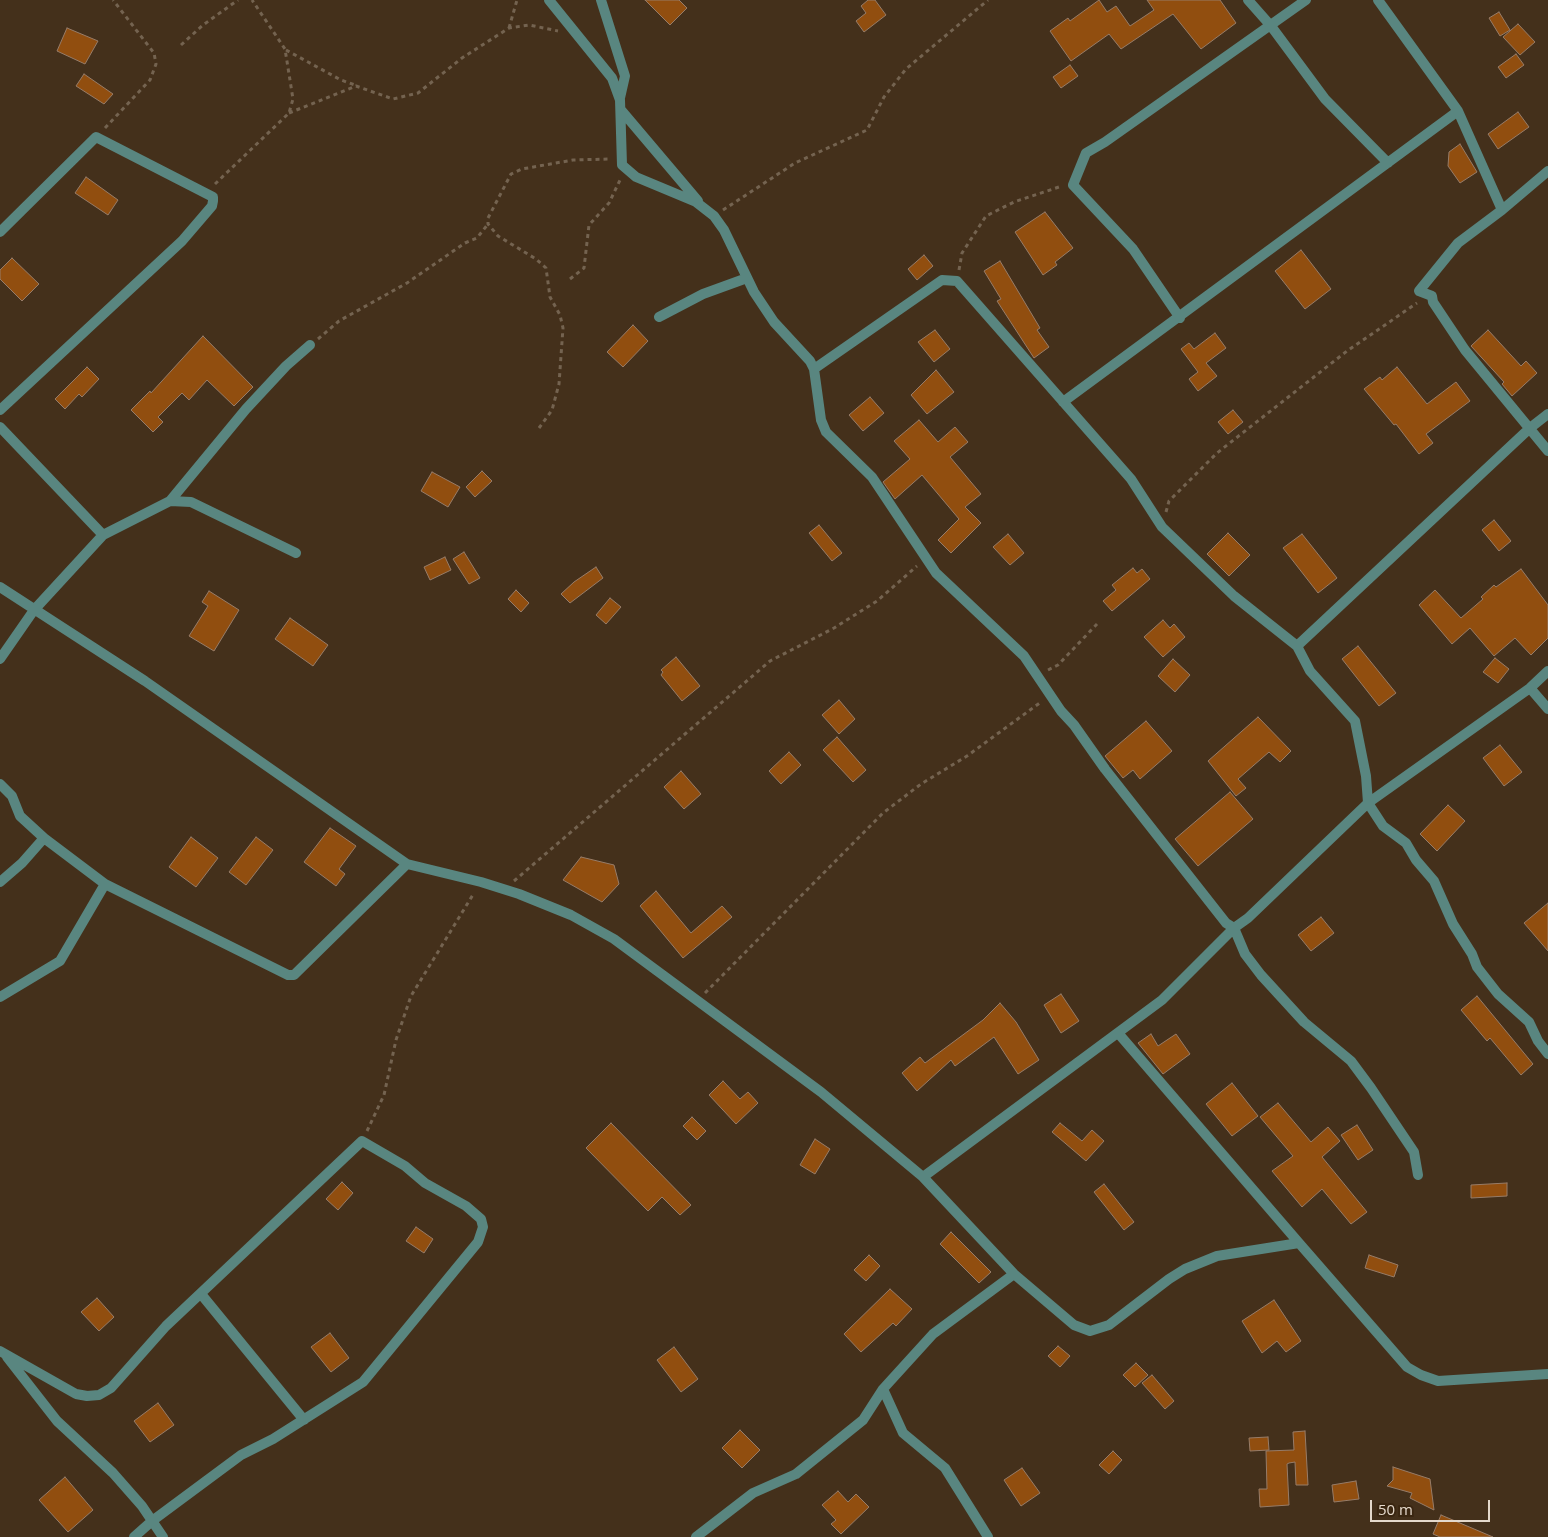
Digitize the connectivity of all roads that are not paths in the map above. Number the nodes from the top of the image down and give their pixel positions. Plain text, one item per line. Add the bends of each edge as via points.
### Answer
1 (549, 0) edge
2 (601, 0) edge
3 (1248, 0) edge
4 (1306, 0) edge
5 (1378, 0) edge
6 (1270, 26) junction
7 (620, 105) junction
8 (1458, 111) junction
9 (1388, 163) junction
10 (1548, 171) edge
11 (705, 209) junction
12 (1502, 210) junction
13 (0, 232) edge
14 (747, 278) junction
15 (659, 317) dead end
16 (1180, 318) junction
17 (310, 345) road end
18 (814, 369) junction
19 (1063, 402) junction
20 (0, 410) edge
21 (1548, 414) edge
22 (0, 427) edge
23 (1530, 428) junction
24 (1548, 451) edge
25 (170, 501) junction
26 (103, 535) junction
27 (296, 553) dead end
28 (0, 587) edge
29 (34, 610) junction
30 (1297, 646) junction
31 (0, 659) edge
32 (1548, 671) edge
33 (1530, 688) junction
34 (1548, 709) edge
35 (0, 784) edge
36 (1368, 803) junction
37 (44, 838) junction
38 (407, 864) junction
39 (0, 882) edge
40 (105, 884) junction
41 (1234, 928) junction
42 (0, 997) edge
43 (1118, 1033) junction
44 (1548, 1054) edge
45 (1418, 1175) dead end
46 (923, 1177) junction
47 (1299, 1243) junction
48 (1014, 1274) junction
49 (201, 1294) junction
50 (2, 1352) edge
51 (1548, 1374) edge
52 (883, 1389) junction
53 (304, 1420) junction
54 (152, 1521) junction
55 (984, 1535) edge
56 (134, 1537) edge
57 (163, 1537) edge
58 (696, 1537) edge

1 - 7 street via 612,78
2 - 7 street via 624,76
3 - 6 street
4 - 6 street
5 - 8 street
6 - 9 street via 1325,99
6 - 16 street via 1086,153 1073,185 1133,249
7 - 11 street
7 - 11 street via 622,166 636,177 696,202
8 - 9 street
8 - 12 street
9 - 16 street
10 - 12 street
11 - 14 street via 724,230
12 - 23 street via 1458,243 1419,291 1432,296 1465,350
13 - 20 street via 96,138 213,197 212,206 182,241
14 - 15 street via 703,294
14 - 18 street via 774,322 810,360
16 - 19 street
17 - 25 street via 246,409
18 - 19 street via 942,280 957,281
18 - 41 street via 821,420 826,432 872,477 936,573 1024,656 1050,695 1218,915
19 - 30 street via 1131,479 1162,527 1234,596
21 - 23 street
22 - 26 street
23 - 24 street
23 - 30 street
25 - 26 street
25 - 27 street via 191,502
26 - 29 street
28 - 29 street
29 - 31 street
29 - 38 street via 145,681
30 - 36 street via 1310,671 1355,721
32 - 33 street
33 - 34 street
33 - 36 street
35 - 37 street via 12,796 20,816
36 - 41 street
36 - 44 street via 1383,826 1406,843 1434,881 1477,967 1498,994 1529,1022
37 - 39 street via 22,864
37 - 40 street
38 - 40 street via 294,975 288,975
38 - 46 street via 481,882 588,923 821,1092
40 - 42 street via 60,961
41 - 43 street via 1162,1000
41 - 45 street via 1245,954 1261,975 1304,1022 1351,1061 1414,1152
43 - 46 street
43 - 47 street
46 - 48 street
47 - 48 street via 1216,1256 1185,1269 1109,1325 1090,1331 1074,1325
47 - 51 street via 1407,1367 1438,1381
48 - 52 street via 933,1334
49 - 50 street via 166,1326 111,1388 99,1395 76,1394
49 - 53 street
49 - 53 street via 362,1141 476,1213 483,1227 478,1242 363,1382
50 - 54 street via 58,1421 113,1473
52 - 55 street via 903,1433 945,1468
52 - 58 street via 864,1420 796,1474 753,1493
53 - 54 street via 241,1455
54 - 56 street
54 - 57 street

